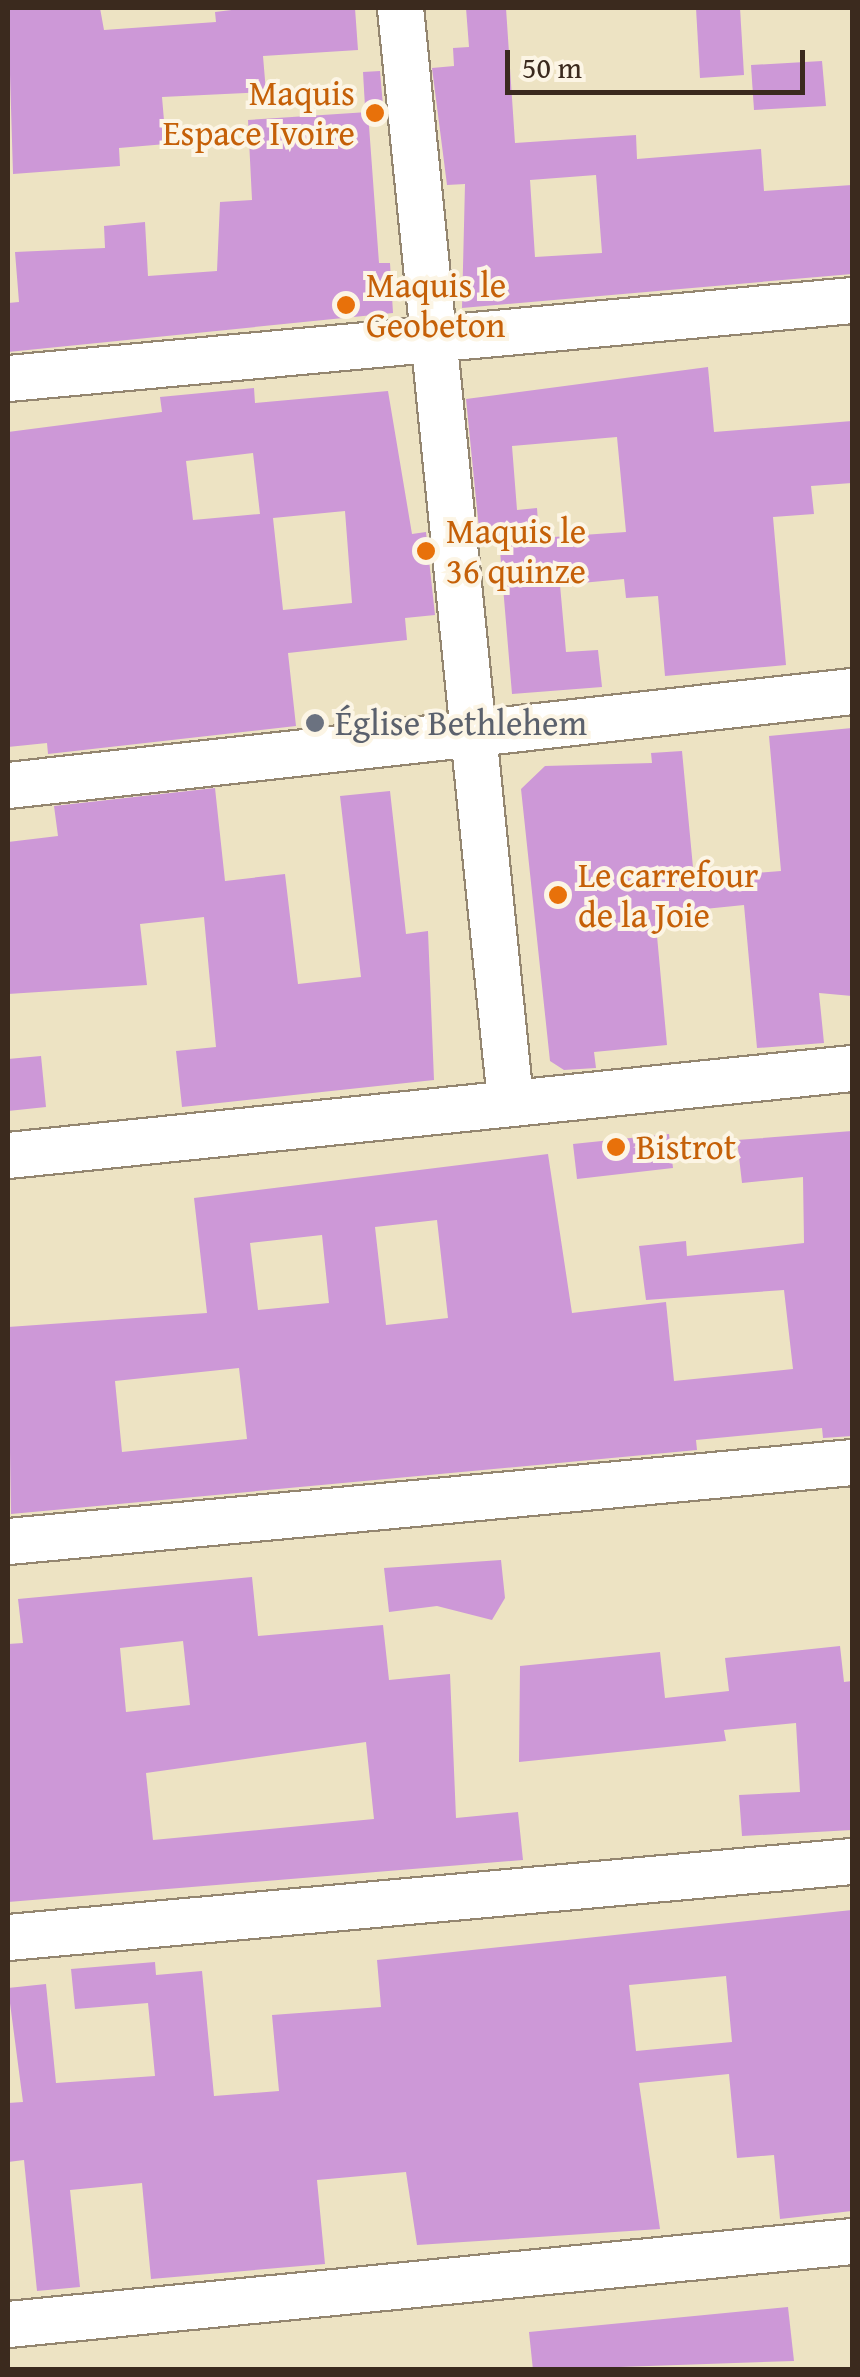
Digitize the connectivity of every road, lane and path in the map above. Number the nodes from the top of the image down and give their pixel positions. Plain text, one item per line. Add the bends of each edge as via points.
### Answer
1 (400, 8) edge
2 (852, 300) edge
3 (437, 334) junction
4 (8, 378) edge
5 (852, 691) edge
6 (470, 732) junction
7 (8, 785) edge
8 (852, 1068) edge
9 (510, 1101) junction
10 (8, 1155) edge
11 (852, 1462) edge
12 (8, 1541) edge
13 (852, 1862) edge
14 (8, 1937) edge
15 (852, 2241) edge
16 (8, 2324) edge

1 - 3 street
2 - 3 street
3 - 4 street
3 - 6 street
5 - 6 street
6 - 7 street
6 - 9 street
8 - 9 street
9 - 10 street
11 - 12 street
13 - 14 street
15 - 16 street

